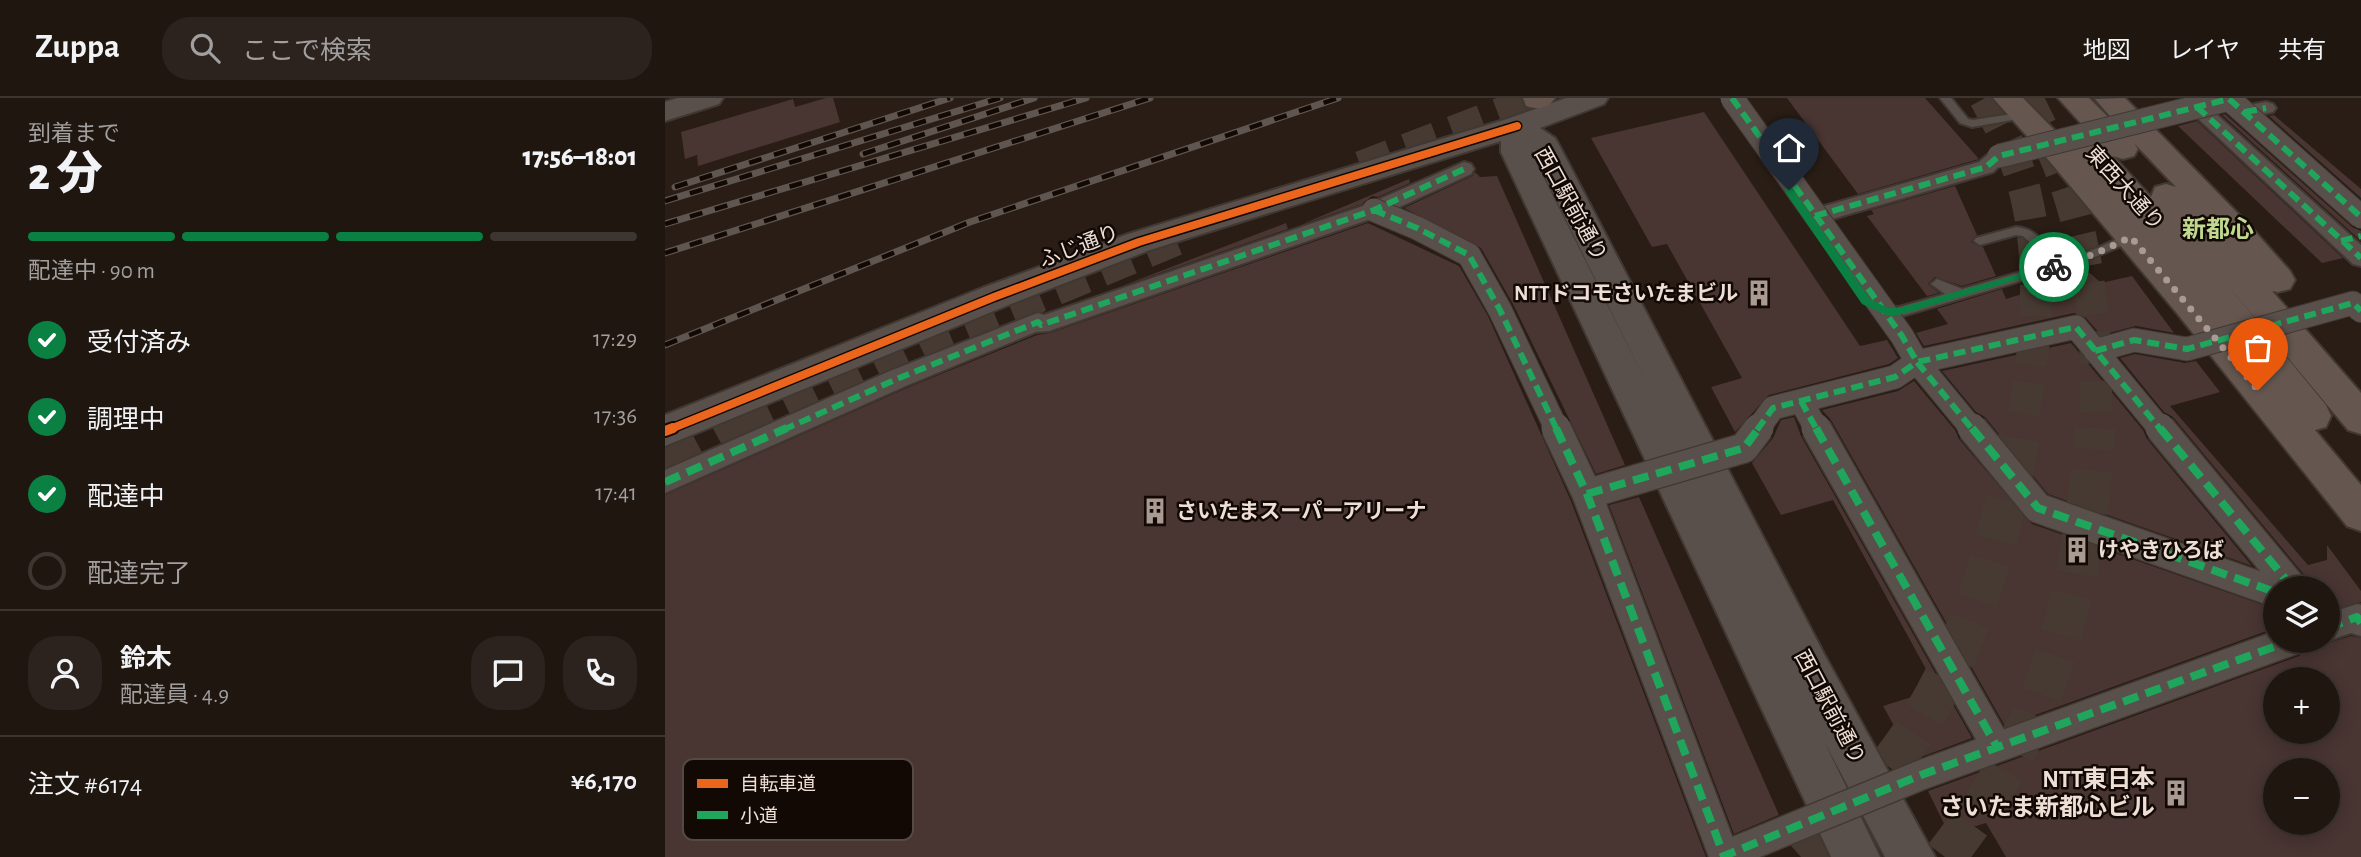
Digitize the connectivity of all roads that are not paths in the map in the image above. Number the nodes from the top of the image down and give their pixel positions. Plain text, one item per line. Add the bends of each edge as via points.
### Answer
1 (709, 98) edge
2 (1594, 98) edge
3 (1725, 98) edge
4 (1732, 98) edge
5 (1945, 98) edge
6 (2072, 98) edge
7 (2107, 98) edge
8 (2234, 103) edge
9 (2024, 104) edge
10 (2197, 107) junction
11 (1531, 108) edge
12 (2266, 108) dead end
13 (665, 113) edge
14 (1464, 169) dead end
15 (1374, 211) junction
16 (1815, 216) junction
17 (2361, 217) edge
18 (2131, 237) junction
19 (2351, 239) edge
20 (1980, 241) dead end
21 (2361, 258) edge
22 (2074, 261) junction
23 (1937, 284) dead end
24 (1965, 293) junction
25 (2358, 305) edge
26 (2095, 351) junction
27 (1917, 362) junction
28 (2361, 379) edge
29 (1801, 401) junction
30 (2361, 419) edge
31 (665, 431) edge
32 (2361, 479) edge
33 (665, 482) edge
34 (1587, 494) junction
35 (2361, 514) edge
36 (2283, 576) edge
37 (2263, 588) edge
38 (2361, 623) edge
39 (2340, 624) edge
40 (2263, 651) edge
41 (1997, 747) junction
42 (1723, 857) edge
43 (1856, 857) edge
44 (1911, 857) edge

1 - 13 main road
2 - 11 main road, ふじ通り
3 - 24 lane via 1866,301 1886,312 1899,312
4 - 16 street, bridge
5 - 9 lane via 1972,124
6 - 30 main road, 東西大通り via 2225,259
7 - 28 main road via 2239,234
8 - 10 street, bridge
8 - 12 street
8 - 17 street, bridge
9 - 18 main road
9 - 32 main road, 東西大通り via 2163,229
10 - 16 street, bridge via 1999,156 1986,167
10 - 19 street
11 - 31 main road, ふじ通り via 1139,242
11 - 43 main road, 西口駅前通り via 1516,152
11 - 44 main road, 西口駅前通り via 1544,145 1809,669
14 - 15 street
15 - 33 street via 1041,325 1038,322
15 - 34 street, bridge via 1469,255
16 - 27 street, bridge
18 - 22 lane
18 - 35 main road
19 - 21 street
20 - 22 lane via 2026,232 2049,254
22 - 24 lane
23 - 24 lane
25 - 26 street, bridge via 2187,349 2134,340
26 - 27 street, bridge via 2076,327
26 - 36 street, bridge
27 - 29 street, bridge via 1895,377
27 - 37 street, bridge via 2038,508
29 - 34 street, bridge via 1773,408 1744,449
29 - 41 street, bridge
34 - 42 street, bridge
38 - 39 street via 2357,618
40 - 41 street, bridge
41 - 42 street, bridge

